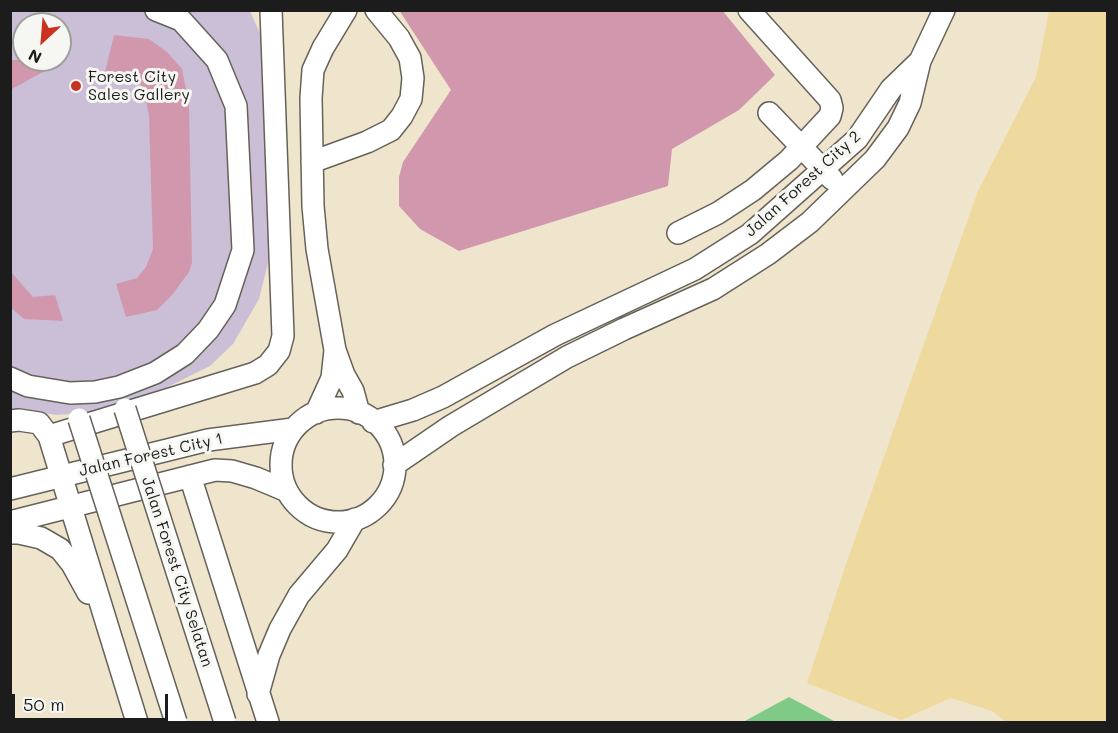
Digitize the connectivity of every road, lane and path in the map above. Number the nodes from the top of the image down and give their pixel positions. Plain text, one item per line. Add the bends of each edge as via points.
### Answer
1 (156, 10) edge
2 (271, 10) edge
3 (346, 10) edge
4 (376, 10) edge
5 (749, 10) edge
6 (944, 10) edge
7 (180, 15) edge
8 (920, 61) junction
9 (769, 113) dead end
10 (800, 147) junction
11 (312, 162) junction
12 (823, 170) junction
13 (843, 190) junction
14 (678, 233) dead end
15 (335, 350) junction
16 (10, 378) edge
17 (119, 387) junction
18 (70, 393) junction
19 (316, 413) junction
20 (366, 417) junction
21 (10, 421) edge
22 (293, 429) junction
23 (49, 436) junction
24 (394, 465) junction
25 (62, 476) junction
26 (190, 476) junction
27 (10, 489) edge
28 (287, 490) junction
29 (72, 506) junction
30 (356, 519) junction
31 (10, 522) edge
32 (10, 534) edge
33 (120, 671) junction
34 (258, 694) junction
35 (138, 723) edge
36 (176, 723) edge
37 (225, 723) edge
38 (268, 723) edge

1 - 7 street
2 - 23 street via 283,336 279,351 255,373
3 - 11 street via 313,70
4 - 11 street via 410,58 411,99 391,130
5 - 10 street via 830,100 830,116
6 - 8 street
7 - 17 street via 217,60 236,106 243,250 225,304 208,330 185,354 155,373
8 - 12 street, Jalan Forest City 2 via 891,89 857,139
8 - 13 street, Jalan Forest City 2 via 910,103 898,128 875,159
9 - 10 street
10 - 12 street
10 - 14 street via 753,190
11 - 15 street via 317,249
12 - 13 street
12 - 20 street, Jalan Forest City 2 via 750,234 695,269 555,335 443,397 413,410
13 - 24 street, Jalan Forest City 2 via 768,254 713,289 567,357
15 - 19 street via 332,378
15 - 20 street
16 - 18 street via 28,386
17 - 18 street
17 - 37 street, Jalan Forest City Selatan, bridge
18 - 36 street, bridge
19 - 20 street, Jalan Forest City 2 via 342,409
19 - 22 street, Jalan Forest City 2
20 - 24 street via 389,441
21 - 23 street via 39,423
22 - 25 street, Jalan Forest City 1 via 208,440
22 - 28 street via 281,459
23 - 25 street
24 - 30 street via 393,480 384,498
25 - 27 street, Jalan Forest City 1
25 - 29 street
26 - 28 street via 215,470 232,471
26 - 29 street
26 - 34 street
28 - 30 street via 309,514 340,522
29 - 31 street
29 - 33 street
30 - 34 street via 337,550 299,595 269,655
32 - 33 street via 41,538 66,556 86,587
33 - 35 street
34 - 38 street

